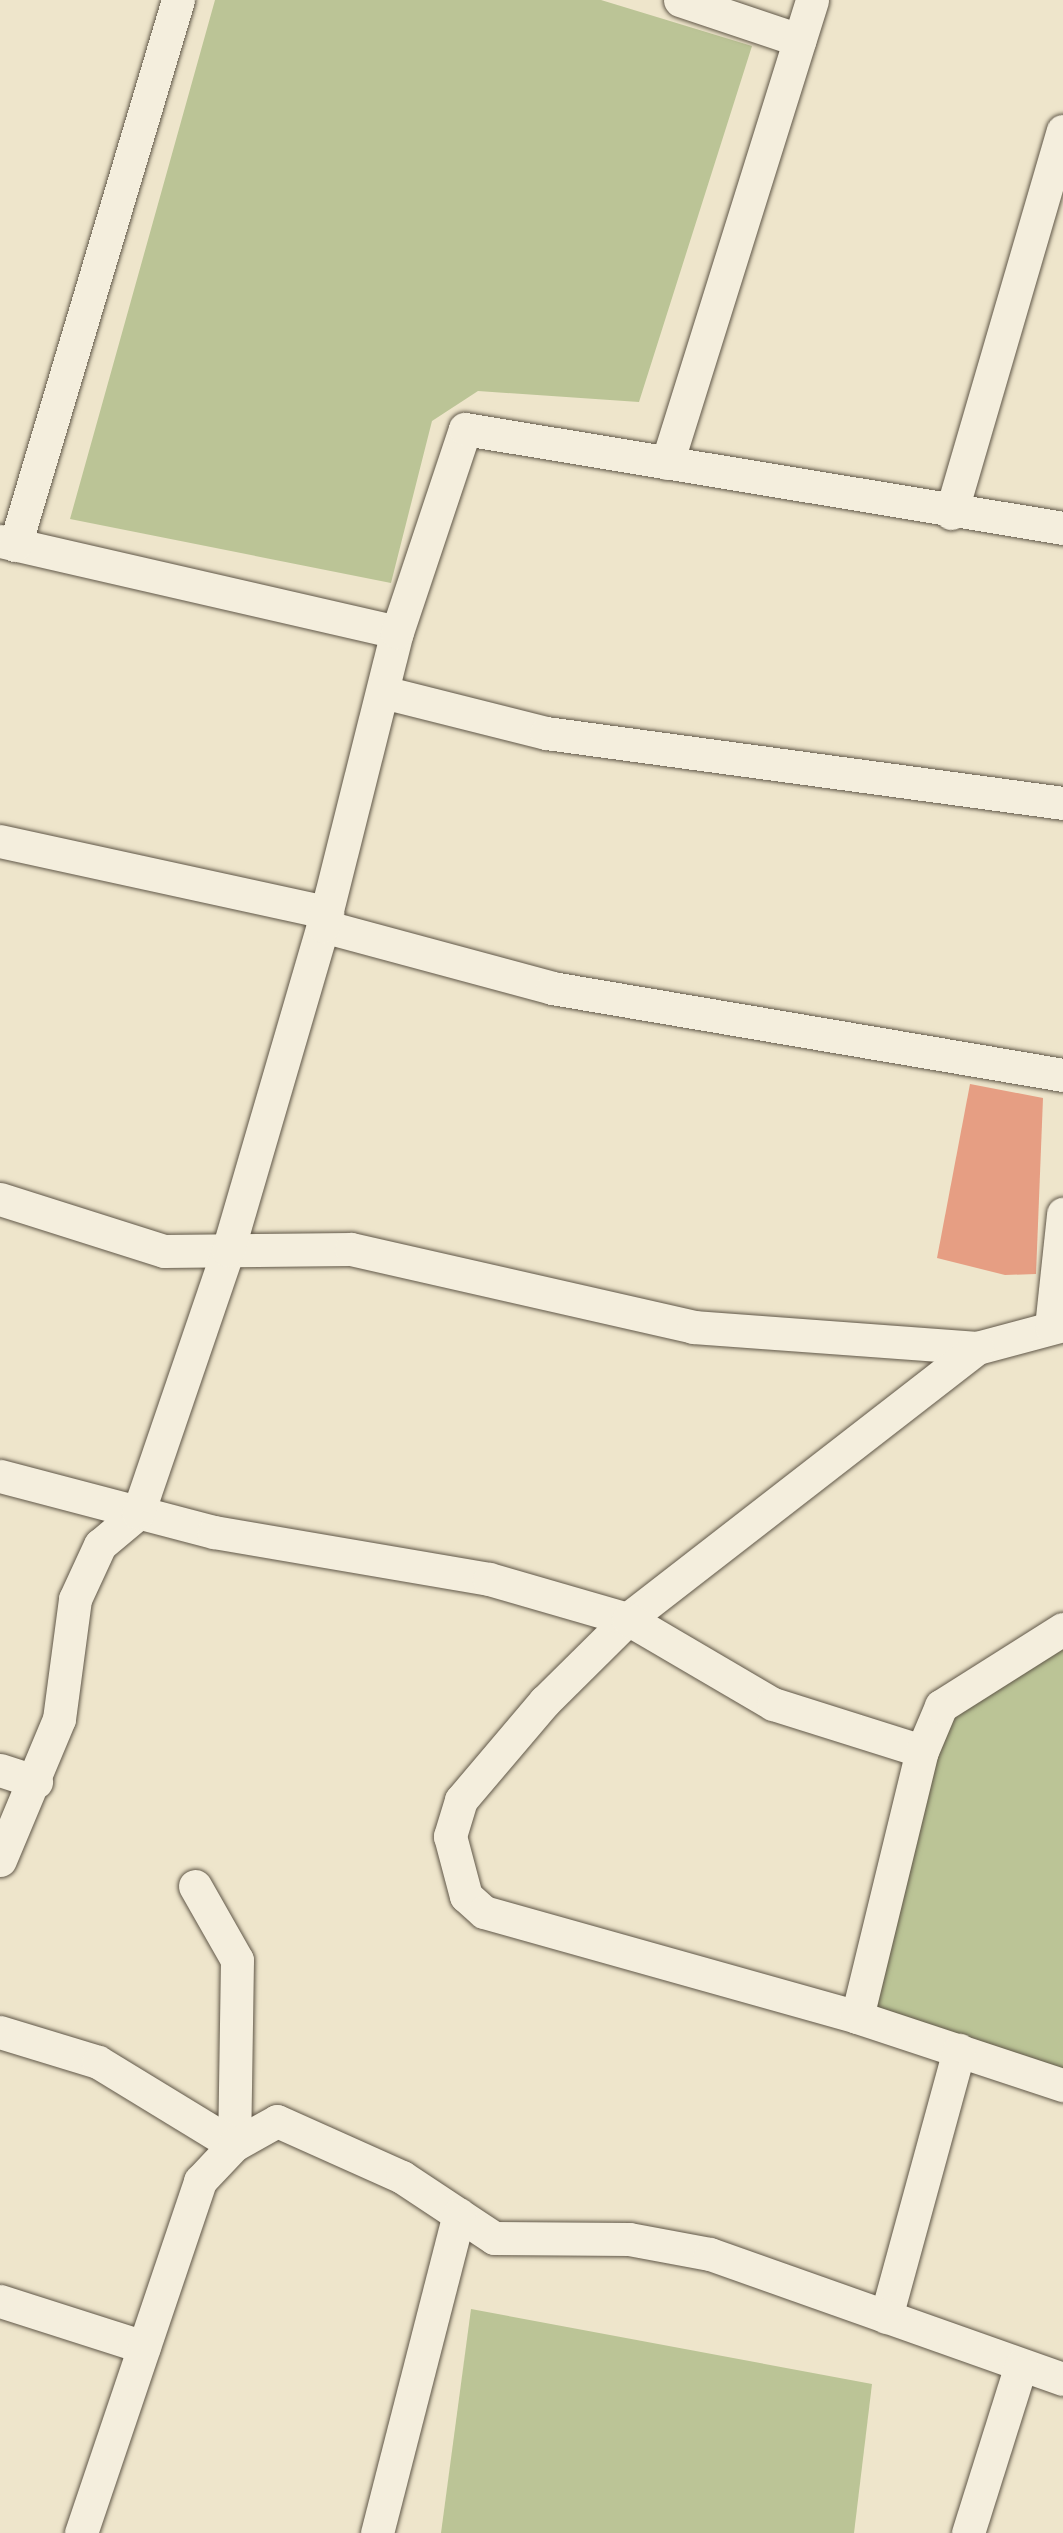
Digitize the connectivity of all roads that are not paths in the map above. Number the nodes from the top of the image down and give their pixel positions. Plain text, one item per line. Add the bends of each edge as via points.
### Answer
1 (178, 0) edge
2 (680, 0) edge
3 (812, 0) edge
4 (799, 40) junction
5 (1063, 131) edge
6 (667, 463) junction
7 (951, 513) junction
8 (1063, 528) edge
9 (7, 543) edge
10 (397, 632) junction
11 (383, 692) junction
12 (1063, 803) edge
13 (0, 841) edge
14 (325, 919) junction
15 (1063, 1075) edge
16 (0, 1199) edge
17 (1063, 1213) edge
18 (228, 1250) junction
19 (1057, 1326) edge
20 (977, 1348) junction
21 (0, 1476) edge
22 (138, 1513) junction
23 (628, 1619) junction
24 (1063, 1629) edge
25 (922, 1751) junction
26 (0, 1770) edge
27 (36, 1782) junction
28 (0, 1860) edge
29 (195, 1886) dead end
30 (857, 2017) junction
31 (0, 2032) edge
32 (959, 2050) junction
33 (1063, 2085) edge
34 (234, 2145) junction
35 (459, 2214) junction
36 (0, 2301) edge
37 (886, 2317) junction
38 (144, 2347) junction
39 (1021, 2365) junction
40 (1063, 2379) edge
41 (81, 2533) edge
42 (377, 2533) edge
43 (968, 2533) edge

1 - 9 street
2 - 4 street
3 - 4 street
4 - 6 street
5 - 7 street
6 - 7 street
6 - 10 street via 465,429
7 - 8 street
9 - 10 street
10 - 11 street
11 - 12 street via 546,733
11 - 14 street
13 - 14 street
14 - 15 street via 552,988
14 - 18 street
16 - 18 street via 164,1251
17 - 19 street
18 - 20 street via 351,1249 693,1327
18 - 22 street
19 - 20 street
20 - 23 street
21 - 22 street
22 - 23 street via 214,1532 489,1578
22 - 27 street via 100,1545 75,1599 59,1719
23 - 25 street via 773,1704
23 - 30 street via 545,1701 461,1800 450,1836 466,1896 484,1912
24 - 25 street via 941,1706
25 - 30 street
26 - 27 street
27 - 28 street
29 - 34 street via 237,1960
30 - 32 street
31 - 34 street via 98,2062
32 - 33 street
32 - 37 street
34 - 35 street via 277,2121 402,2177
34 - 38 street via 200,2181
35 - 37 street via 494,2238 629,2239 710,2254
35 - 42 street
36 - 38 street
37 - 39 street
38 - 41 street
39 - 40 street
39 - 43 street

